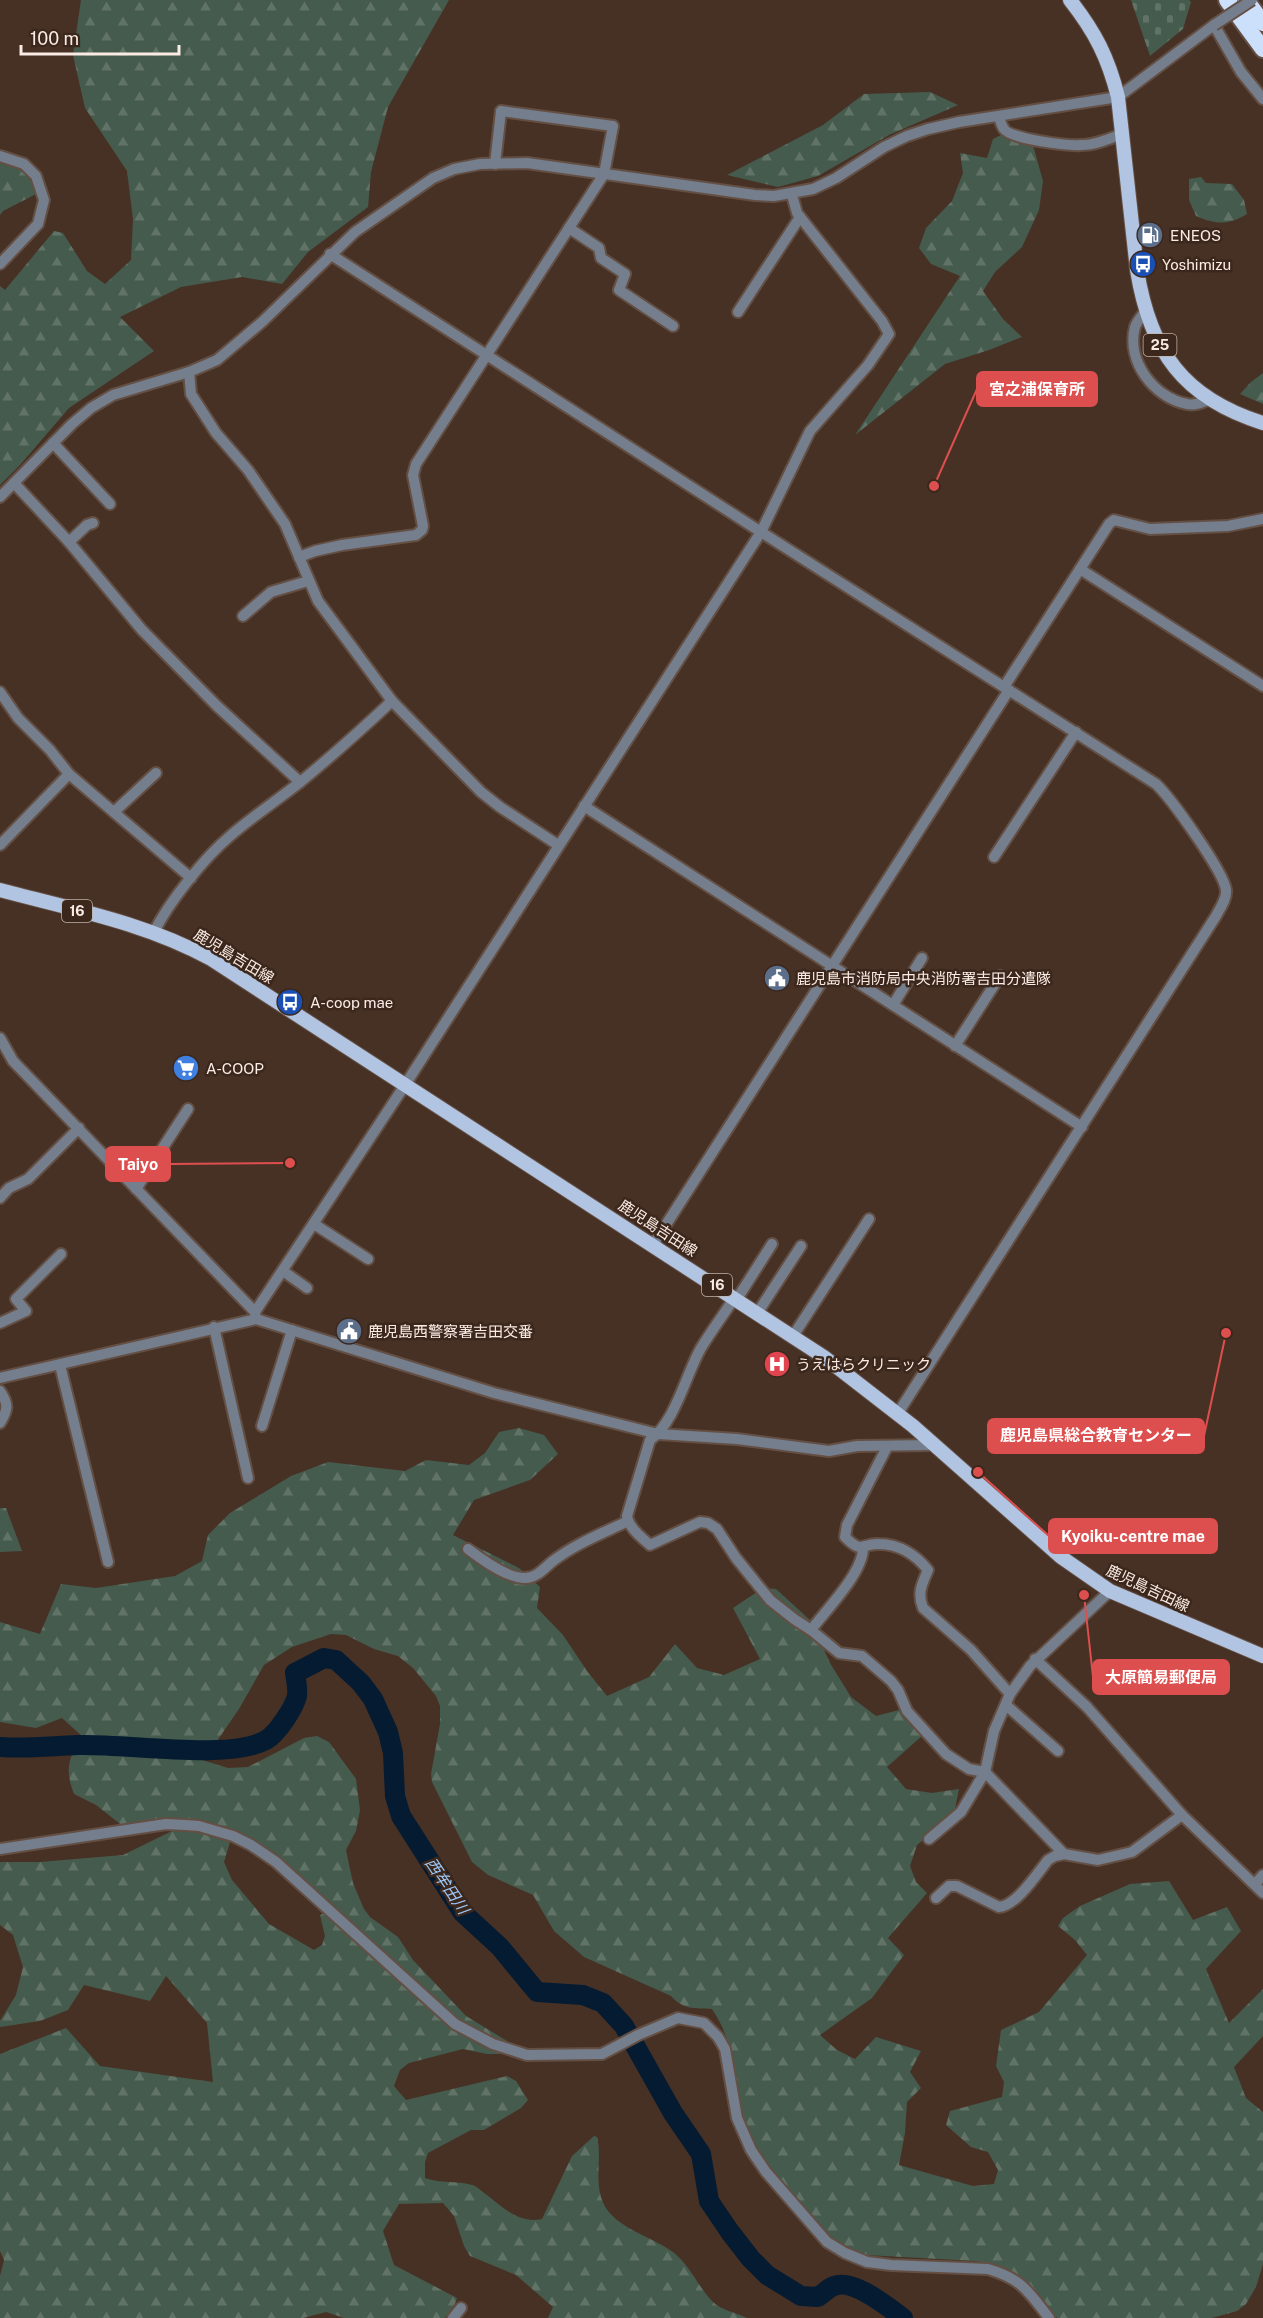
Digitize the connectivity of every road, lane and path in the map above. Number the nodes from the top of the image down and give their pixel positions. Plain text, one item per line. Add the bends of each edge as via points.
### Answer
1 (1070, 0) edge
2 (1227, 0) edge
3 (1246, 0) edge
4 (1252, 0) edge
5 (1263, 23) edge
6 (1214, 25) junction
7 (1263, 49) edge
8 (1118, 97) junction
9 (1263, 99) edge
10 (999, 116) junction
11 (1122, 134) junction
12 (0, 156) edge
13 (495, 164) junction
14 (604, 174) junction
15 (792, 195) junction
16 (800, 217) junction
17 (569, 228) junction
18 (330, 254) junction
19 (0, 264) edge
20 (738, 312) dead end
21 (1145, 312) junction
22 (673, 326) dead end
23 (488, 354) junction
24 (189, 372) junction
25 (1210, 399) junction
26 (1263, 423) edge
27 (53, 443) junction
28 (14, 483) junction
29 (0, 497) edge
30 (110, 504) dead end
31 (1263, 519) edge
32 (93, 523) dead end
33 (761, 532) junction
34 (69, 542) junction
35 (299, 557) junction
36 (1080, 569) junction
37 (308, 581) junction
38 (243, 616) dead end
39 (1263, 686) edge
40 (1007, 688) junction
41 (0, 692) edge
42 (392, 701) junction
43 (1076, 732) junction
44 (156, 773) dead end
45 (69, 774) junction
46 (300, 782) junction
47 (584, 806) junction
48 (114, 812) junction
49 (0, 845) edge
50 (558, 845) junction
51 (994, 857) dead end
52 (191, 878) junction
53 (0, 890) edge
54 (154, 932) junction
55 (922, 958) dead end
56 (832, 966) junction
57 (1000, 976) dead end
58 (893, 1005) junction
59 (0, 1038) edge
60 (956, 1046) junction
61 (405, 1084) junction
62 (188, 1109) dead end
63 (1082, 1127) junction
64 (79, 1128) junction
65 (136, 1189) junction
66 (0, 1198) edge
67 (869, 1219) dead end
68 (314, 1224) junction
69 (772, 1244) dead end
70 (653, 1245) junction
71 (801, 1246) dead end
72 (61, 1254) dead end
73 (368, 1259) dead end
74 (283, 1271) junction
75 (307, 1288) dead end
76 (736, 1298) junction
77 (758, 1312) junction
78 (255, 1315) junction
79 (0, 1323) edge
80 (214, 1327) junction
81 (292, 1330) junction
82 (793, 1336) junction
83 (60, 1365) junction
84 (0, 1376) edge
85 (0, 1392) edge
86 (898, 1413) junction
87 (0, 1423) edge
88 (262, 1426) dead end
89 (658, 1434) junction
90 (934, 1445) junction
91 (887, 1447) junction
92 (248, 1478) dead end
93 (628, 1521) junction
94 (863, 1548) junction
95 (468, 1549) dead end
96 (108, 1562) dead end
97 (1110, 1591) junction
98 (811, 1630) junction
99 (1263, 1656) edge
100 (1035, 1659) junction
101 (1010, 1694) junction
102 (1006, 1705) junction
103 (1058, 1751) dead end
104 (985, 1772) junction
105 (1182, 1815) junction
106 (929, 1839) dead end
107 (0, 1849) edge
108 (1064, 1854) junction
109 (1263, 1875) edge
110 (1255, 1884) junction
111 (1263, 1893) edge
112 (936, 1898) dead end
113 (461, 2308) dead end
114 (453, 2318) edge
115 (1049, 2318) edge

1 - 8 main road, 25 via 1105,54
2 - 7 highway
3 - 5 highway
4 - 6 street, bridge
6 - 8 street
6 - 9 street via 1241,72
8 - 10 street
8 - 11 main road, 25
10 - 11 street via 1004,130 1011,135 1060,144 1082,145
10 - 15 street via 907,136 836,178
11 - 21 main road, 25
12 - 19 street via 24,164 36,176 44,200 38,224
13 - 14 street
13 - 14 street via 501,111 613,126
13 - 18 street via 454,169 433,178 372,218
14 - 15 street via 754,195
14 - 17 street
15 - 16 street
16 - 20 street
16 - 33 street via 889,334 868,365 810,431
17 - 22 street via 625,274 619,290
17 - 23 street
18 - 23 street
18 - 24 street via 239,343 217,360
21 - 25 main road, 25 via 1176,369
21 - 25 street via 1134,336 1145,377 1162,393 1188,404
23 - 33 street
23 - 35 street via 416,464 413,475 422,530
24 - 27 street via 113,395 90,408
24 - 35 street via 191,394 216,433 277,509
25 - 26 main road, 25
27 - 28 street
27 - 30 street
28 - 29 street
28 - 34 street
31 - 36 street via 1228,526 1150,530 1114,520
32 - 34 street
33 - 40 street
33 - 47 street
34 - 46 street via 142,630
35 - 37 street
36 - 39 street
36 - 40 street
37 - 38 street via 271,592
37 - 42 street via 318,602
40 - 43 street
40 - 56 street
41 - 45 street
42 - 46 street
42 - 50 street via 481,792
43 - 51 street
43 - 63 street via 1168,795 1224,880 1226,894 1216,916
44 - 48 street
45 - 48 street
45 - 49 street
46 - 52 street via 228,837
47 - 50 street
47 - 56 street
48 - 52 street
50 - 61 street
52 - 54 street
53 - 54 main road, 鹿児島吉田線 / 16
54 - 61 main road, 鹿児島吉田線 / 16 via 211,959
55 - 58 street
56 - 58 street
56 - 70 street
57 - 60 street
58 - 60 street
59 - 64 street via 13,1061
60 - 63 street
61 - 68 street
61 - 70 main road, 鹿児島吉田線 / 16
62 - 65 street
63 - 86 street
64 - 65 street
64 - 66 street via 28,1179 9,1188
65 - 78 street
67 - 82 street
68 - 73 street
68 - 74 street
69 - 76 street
70 - 76 main road, 鹿児島吉田線 / 16
71 - 77 street
72 - 79 street via 16,1299 26,1311
74 - 75 street
74 - 78 street
76 - 77 main road, 鹿児島吉田線 / 16
76 - 89 street via 702,1346
77 - 82 main road, 鹿児島吉田線 / 16
78 - 80 street
78 - 81 street
80 - 83 street
80 - 92 street
81 - 88 street
81 - 89 street via 494,1393
82 - 86 main road, 鹿児島吉田線 / 16
83 - 84 street
83 - 96 street
85 - 87 street via 8,1406
86 - 90 main road, 鹿児島吉田線 / 16
89 - 91 street via 737,1438 829,1451 857,1446
89 - 93 street via 650,1440
90 - 91 street
90 - 97 main road, 鹿児島吉田線 / 16 via 1061,1557
91 - 94 street via 847,1525 845,1537
93 - 95 street via 527,1578 517,1578
93 - 98 street via 650,1545 700,1522 708,1523 717,1529 770,1600
94 - 98 street via 852,1576
94 - 101 street via 877,1543 918,1558 928,1570 920,1588 923,1608 971,1650
97 - 99 main road, 鹿児島吉田線 / 16
97 - 100 street
98 - 104 street via 839,1653 862,1656 891,1681 907,1711 946,1754 969,1768
100 - 101 street
100 - 105 street via 1087,1707
101 - 102 street
102 - 103 street
102 - 104 street via 994,1731
104 - 106 street via 961,1812
104 - 108 street
105 - 108 street via 1132,1852 1098,1860
105 - 110 street
107 - 115 street via 166,1824 217,1831 251,1845 276,1862 455,2024 493,2044 527,2055 602,2054 682,2018 697,2020 710,2027 725,2049 744,2137 766,2172 827,2242 867,2262 1002,2273 1018,2281
108 - 112 street via 1048,1860 1006,1907 957,1886 949,1886
109 - 110 street
110 - 111 street
113 - 114 street

